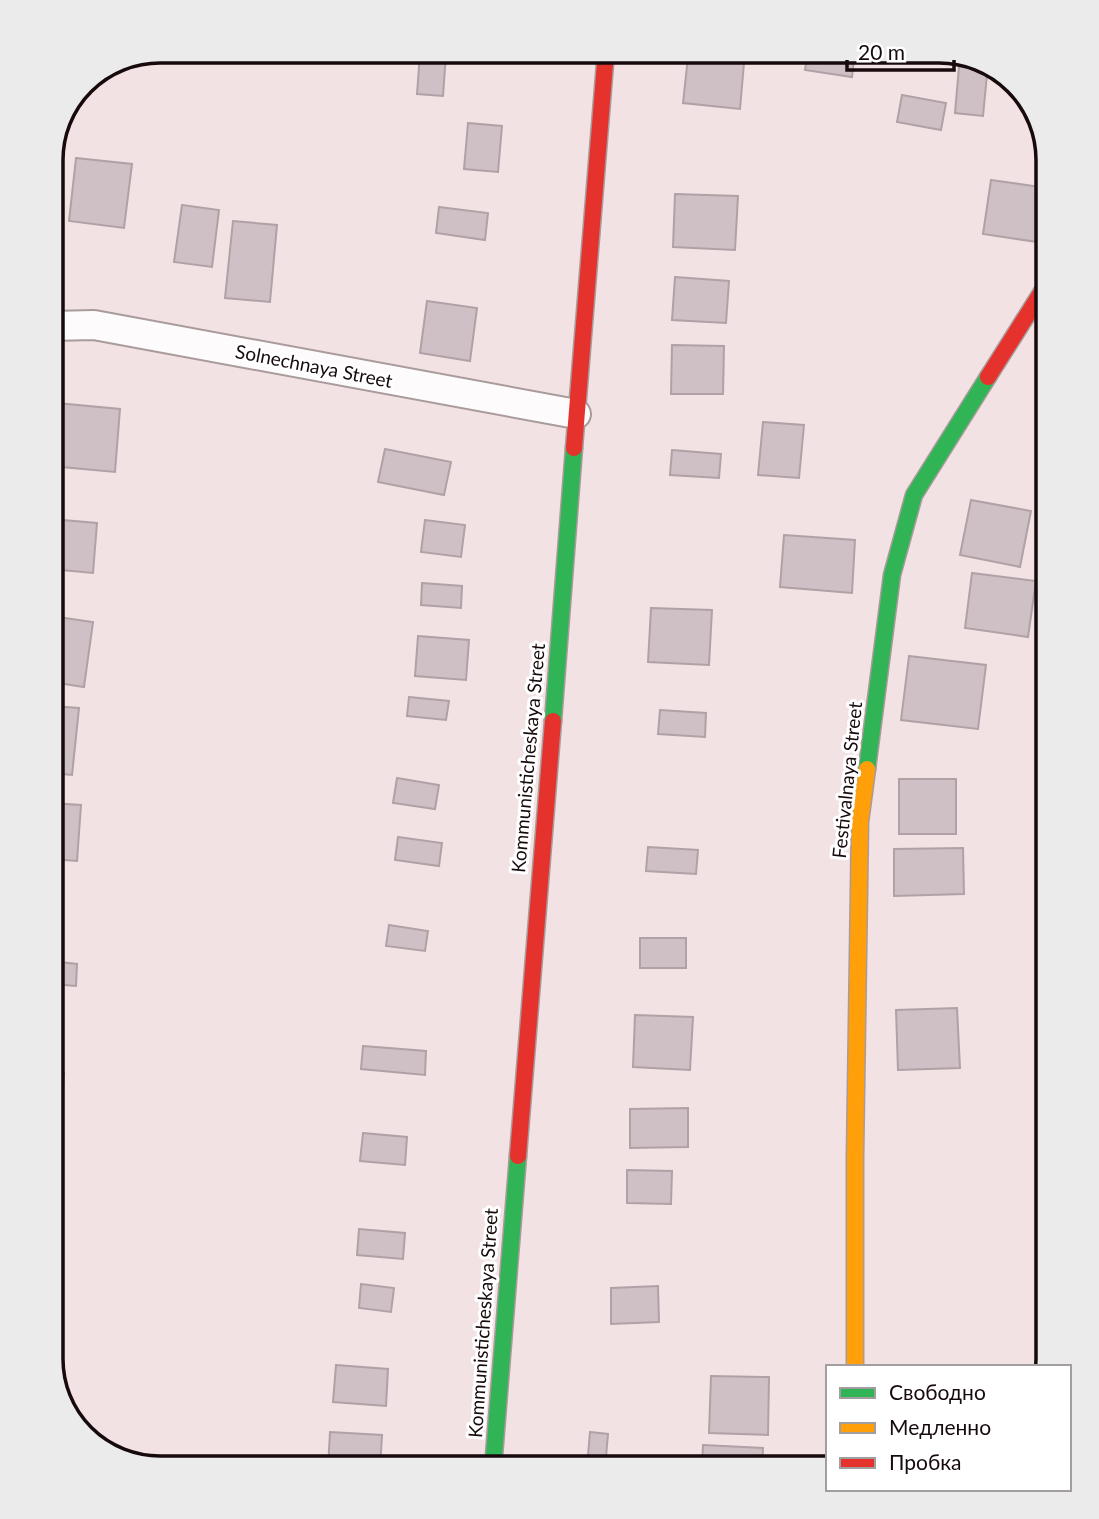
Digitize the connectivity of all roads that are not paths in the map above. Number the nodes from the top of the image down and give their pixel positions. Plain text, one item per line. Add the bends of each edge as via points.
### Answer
1 (605, 63) edge
2 (1036, 301) edge
3 (63, 326) edge
4 (576, 414) junction
5 (855, 1365) edge
6 (494, 1456) edge

1 - 4 main road, Kommunisticheskaya Street
2 - 5 main road, Festivalnaya Street via 914,495 891,575 860,822
3 - 4 street, Solnechnaya Street via 94,325
4 - 6 main road, Kommunisticheskaya Street

